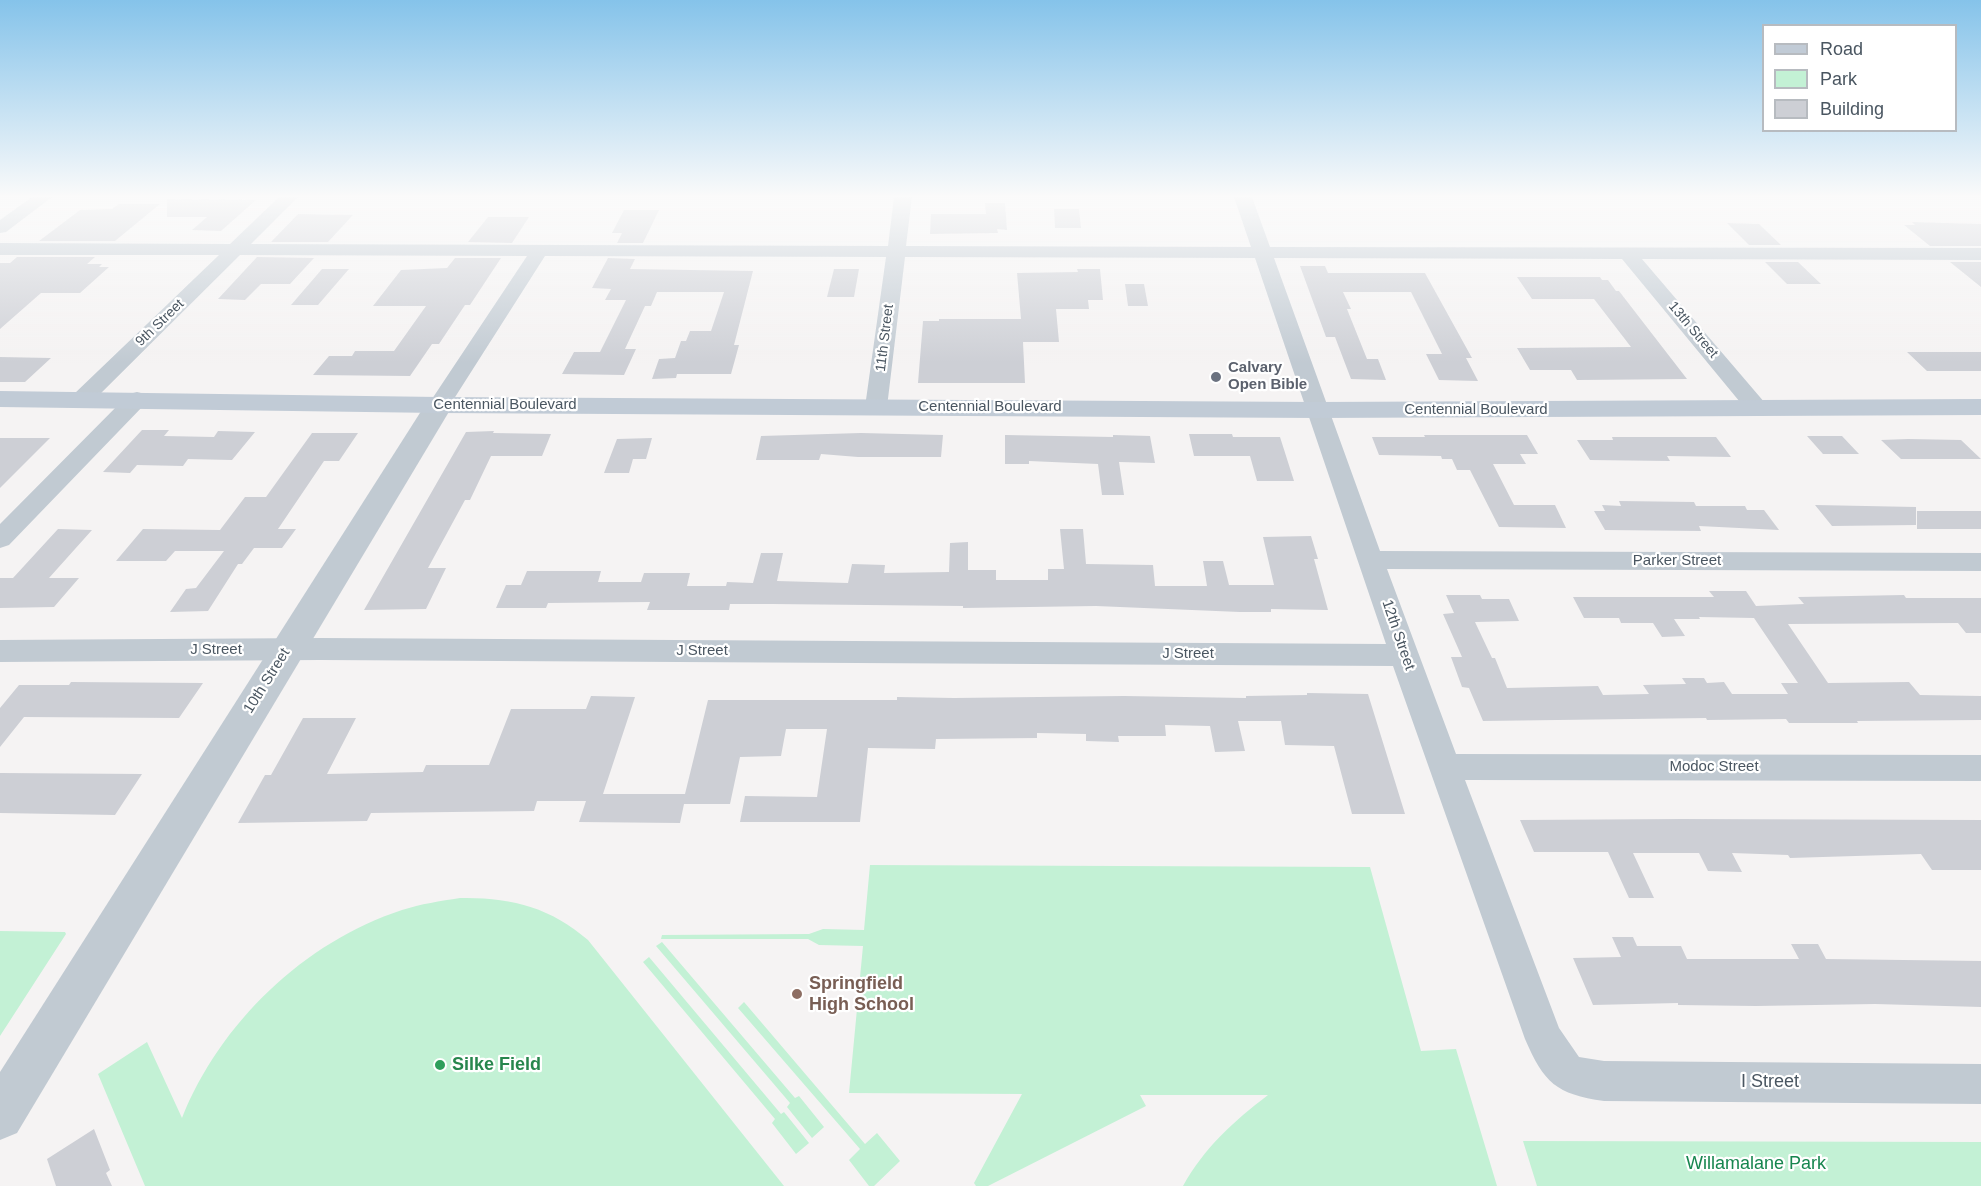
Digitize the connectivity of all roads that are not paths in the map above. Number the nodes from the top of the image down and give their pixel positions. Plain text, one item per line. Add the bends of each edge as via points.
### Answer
1 (234, 252) edge
2 (538, 252) edge
3 (894, 252) edge
4 (1262, 252) edge
5 (1389, 252) edge
6 (1628, 253) junction
7 (1981, 254) edge
8 (0, 399) edge
9 (82, 399) junction
10 (137, 399) junction
11 (439, 405) junction
12 (876, 407) junction
13 (1981, 407) edge
14 (1757, 408) junction
15 (1317, 410) junction
16 (0, 540) edge
17 (1372, 560) junction
18 (1981, 562) edge
19 (287, 649) junction
20 (0, 651) edge
21 (1404, 655) junction
22 (1446, 766) junction
23 (1981, 768) edge
24 (1562, 1070) joint
25 (1981, 1084) edge
26 (0, 1116) edge

1 - 9 street, 9th Street
2 - 11 street, 10th Street
3 - 12 street, 11th Street
4 - 15 street, 12th Street
5 - 6 street
6 - 7 street
6 - 14 street, 13th Street
8 - 9 main road, Centennial Boulevard
9 - 10 main road, Centennial Boulevard
10 - 11 main road, Centennial Boulevard
10 - 16 street
11 - 12 main road, Centennial Boulevard
11 - 19 street, 10th Street
12 - 15 main road, Centennial Boulevard
13 - 14 main road, Centennial Boulevard
14 - 15 main road, Centennial Boulevard
15 - 17 street, 12th Street
17 - 18 street, Parker Street
17 - 21 street, 12th Street
19 - 20 street, J Street
19 - 21 street, J Street
19 - 26 street, 10th Street
21 - 22 street, 12th Street
22 - 23 street, Modoc Street
22 - 24 street, 12th Street via 1544,1039
24 - 25 street, I Street via 1604,1081

